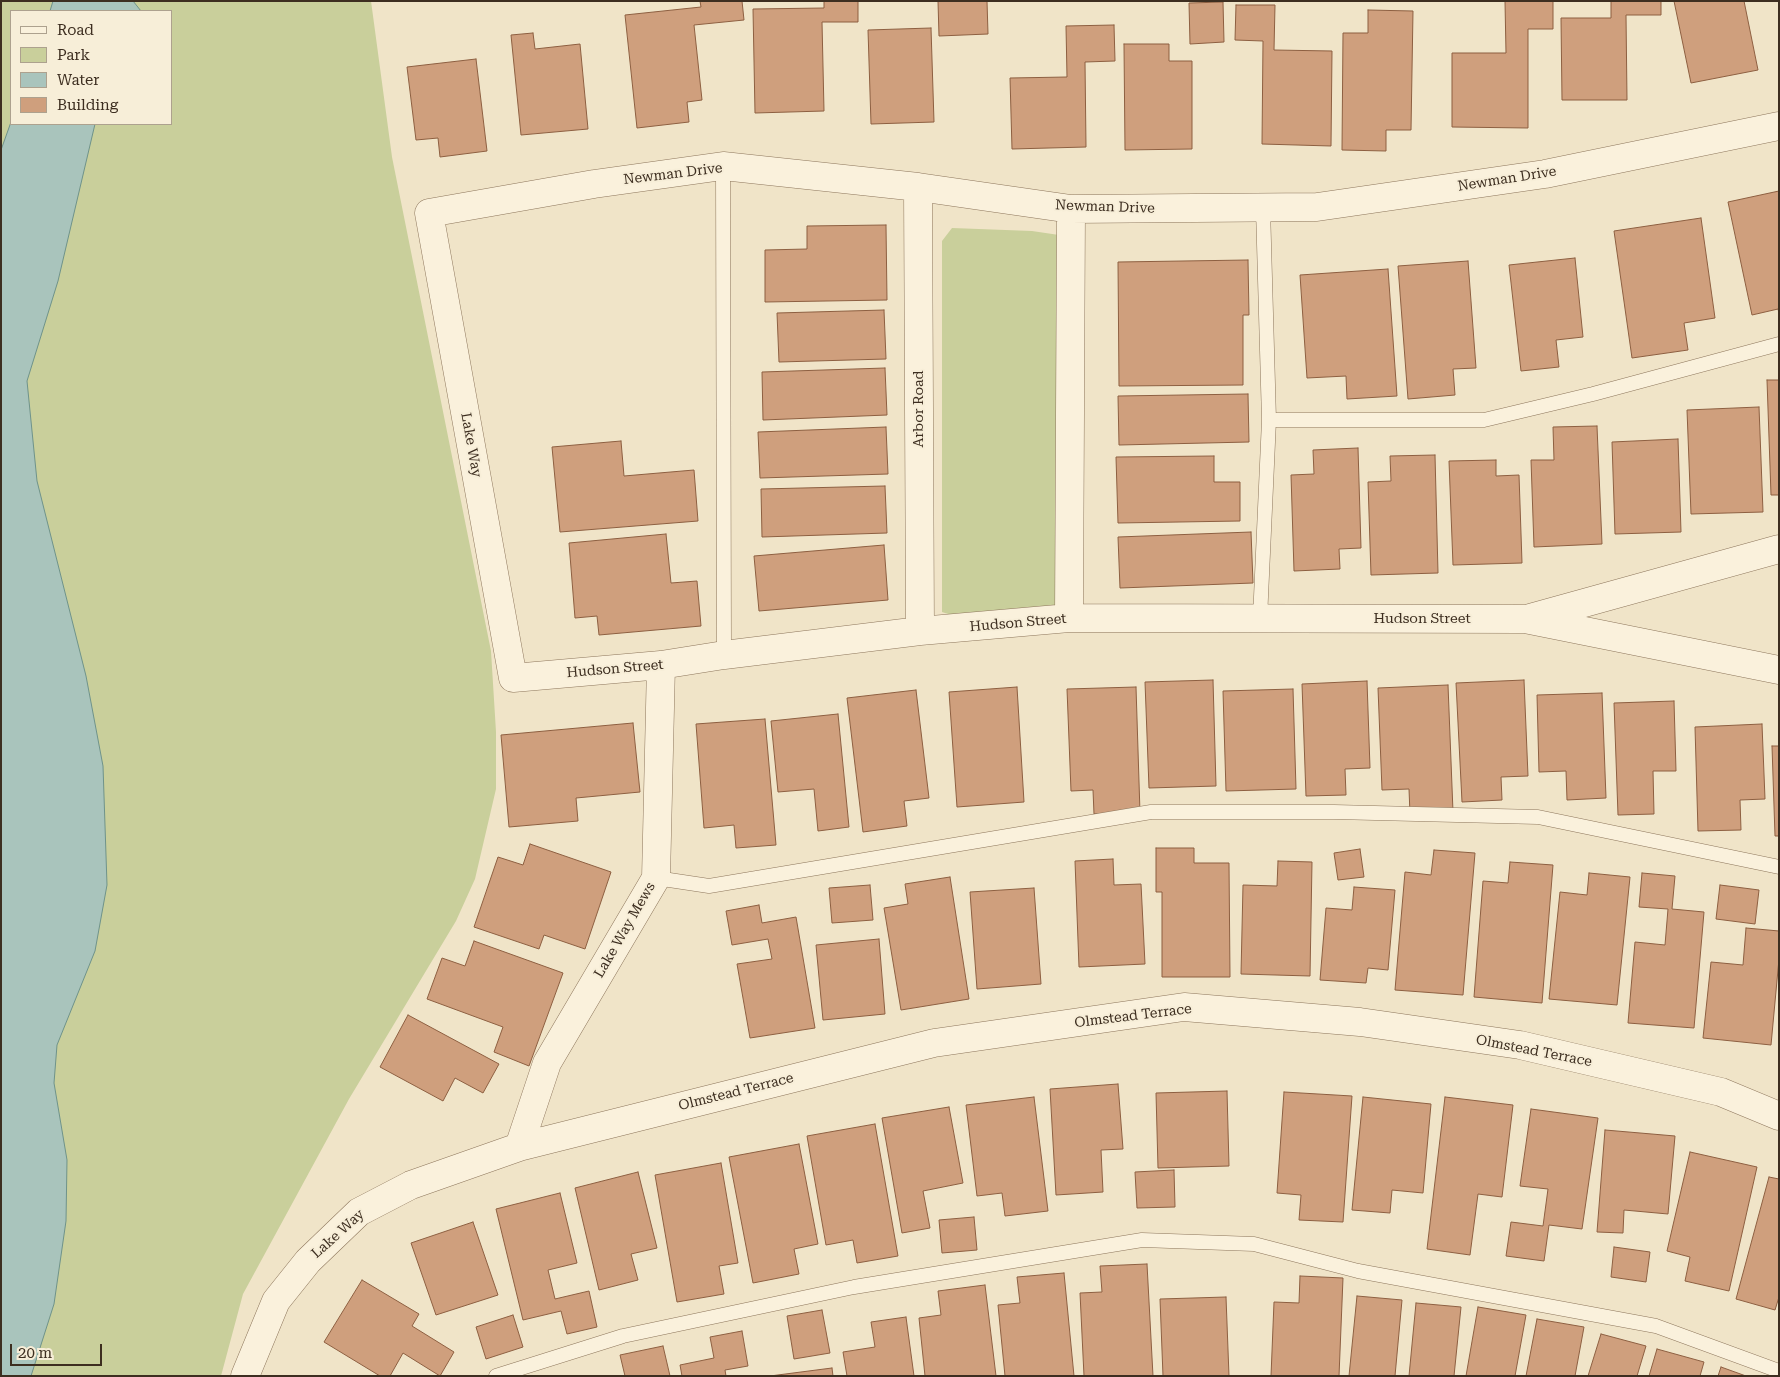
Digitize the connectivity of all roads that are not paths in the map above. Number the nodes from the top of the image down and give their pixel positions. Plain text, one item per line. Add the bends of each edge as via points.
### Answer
1 (1779, 126) edge
2 (723, 166) junction
3 (918, 187) junction
4 (1263, 208) junction
5 (1071, 209) junction
6 (429, 213) joint
7 (1779, 344) edge
8 (1269, 420) junction
9 (1779, 549) edge
10 (1069, 618) junction
11 (1260, 618) junction
12 (1525, 619) junction
13 (920, 631) junction
14 (724, 655) junction
15 (661, 665) junction
16 (1779, 670) edge
17 (513, 678) joint
18 (1779, 867) edge
19 (656, 878) junction
20 (1779, 1116) edge
21 (519, 1147) junction
22 (1779, 1371) edge
23 (245, 1376) edge
24 (496, 1376) edge

1 - 4 street, Newman Drive via 1545,174 1317,208
2 - 3 street, Newman Drive
2 - 6 street, Newman Drive via 594,184
2 - 14 lane
3 - 5 street, Newman Drive
3 - 13 street, Arbor Road
4 - 5 street, Newman Drive
4 - 8 lane
5 - 10 street
6 - 17 street, Lake Way
7 - 8 lane via 1484,420
8 - 11 lane
9 - 12 street, Hudson Street
10 - 11 street, Hudson Street
10 - 13 street, Hudson Street
11 - 12 street, Hudson Street
12 - 16 street, Hudson Street
13 - 14 street, Hudson Street
14 - 15 street, Hudson Street
15 - 17 street, Hudson Street
15 - 19 street, Lake Way Mews
18 - 19 lane via 1538,817 1152,812 710,886
19 - 21 street, Lake Way Mews via 547,1063
20 - 21 street, Olmstead Terrace via 1721,1092 1520,1045 1360,1022 1184,1006 934,1043
21 - 23 street, Lake Way via 411,1185 360,1212 308,1261 276,1301
22 - 24 lane via 1656,1326 1358,1271 1254,1244 1142,1240 835,1291 623,1336

